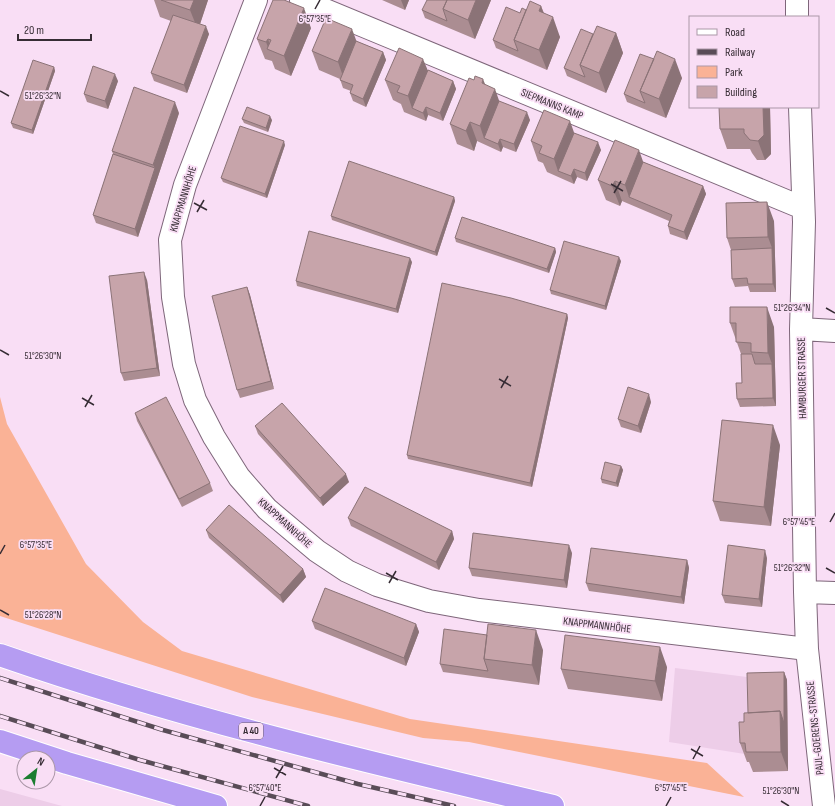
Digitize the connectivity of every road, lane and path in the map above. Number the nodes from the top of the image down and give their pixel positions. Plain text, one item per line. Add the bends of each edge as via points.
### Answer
1 (256, 0) edge
2 (301, 0) edge
3 (797, 0) edge
4 (797, 16) edge
5 (800, 108) edge
6 (803, 208) junction
7 (801, 329) junction
8 (835, 331) edge
9 (805, 592) junction
10 (835, 593) edge
11 (807, 649) junction
12 (0, 655) edge
13 (0, 741) edge
14 (216, 806) edge
15 (553, 806) edge
16 (824, 806) edge

1 - 11 street, KNAPPMANNHÖHE via 185,185 170,240 173,297 184,364 195,400 239,477 267,509 293,533 347,571 377,585 429,601 479,610
2 - 6 street, SIEPMANNS KAMP
3 - 4 street
5 - 6 street, HAMBURGER STRASSE
6 - 7 street, HAMBURGER STRASSE
7 - 8 street
7 - 9 street, HAMBURGER STRASSE
9 - 10 street
9 - 11 street, HAMBURGER STRASSE
11 - 16 street, PAUL-GOERENS-STRASSE
12 - 15 highway, A 40 via 197,716 339,755
13 - 14 highway

